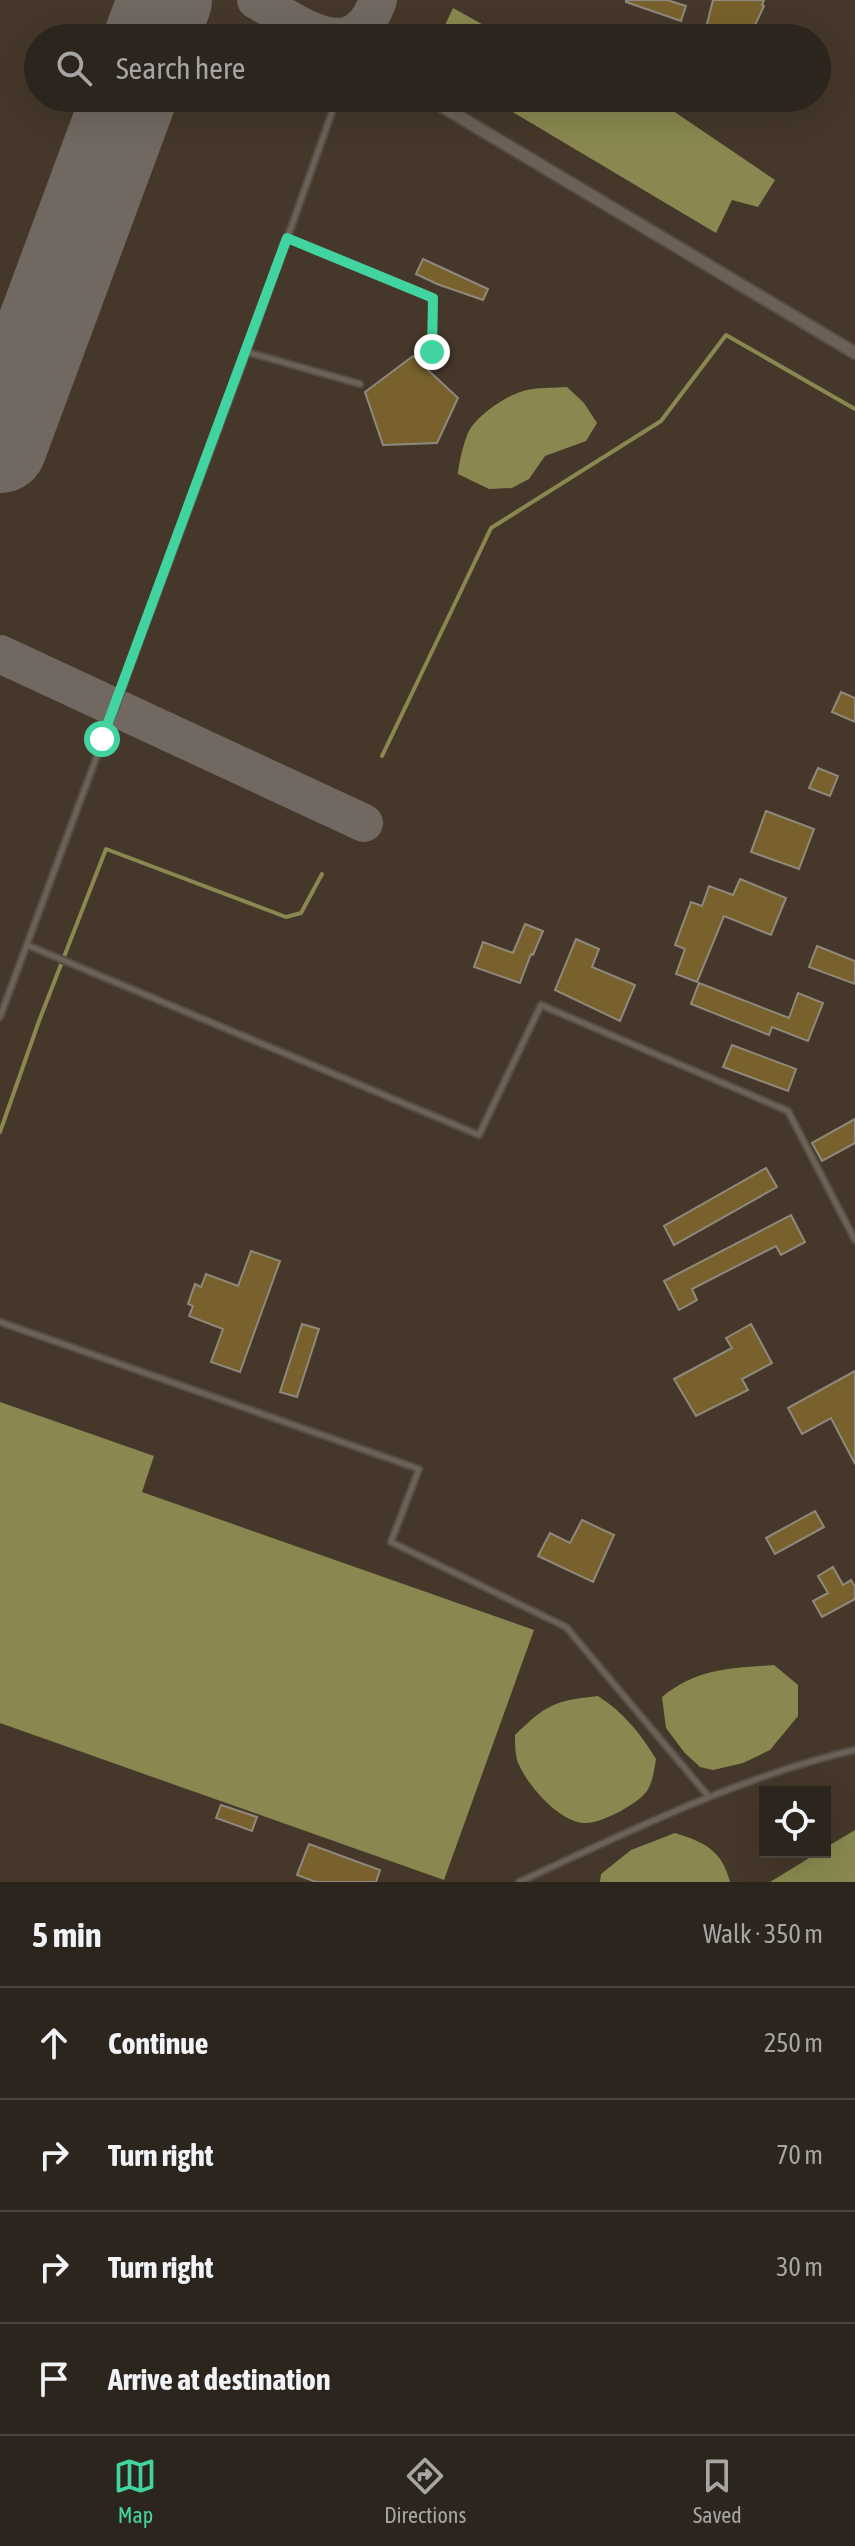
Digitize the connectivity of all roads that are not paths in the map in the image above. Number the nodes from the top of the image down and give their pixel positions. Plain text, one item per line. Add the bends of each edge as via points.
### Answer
1 (332, 112) edge
2 (451, 112) edge
3 (287, 238) junction
4 (247, 352) junction
5 (432, 352) dead end
6 (855, 353) edge
7 (360, 384) dead end
8 (27, 945) junction
9 (0, 1017) edge
10 (855, 1240) edge
11 (0, 1322) edge
12 (855, 1750) edge
13 (709, 1797) junction
14 (519, 1882) edge

1 - 3 lane
2 - 6 street
3 - 4 lane
3 - 5 lane via 433,298
4 - 7 lane
4 - 8 lane
8 - 9 lane
8 - 10 lane via 479,1135 541,1005 788,1111
11 - 13 lane via 419,1469 391,1542 566,1627
12 - 13 lane
13 - 14 lane

